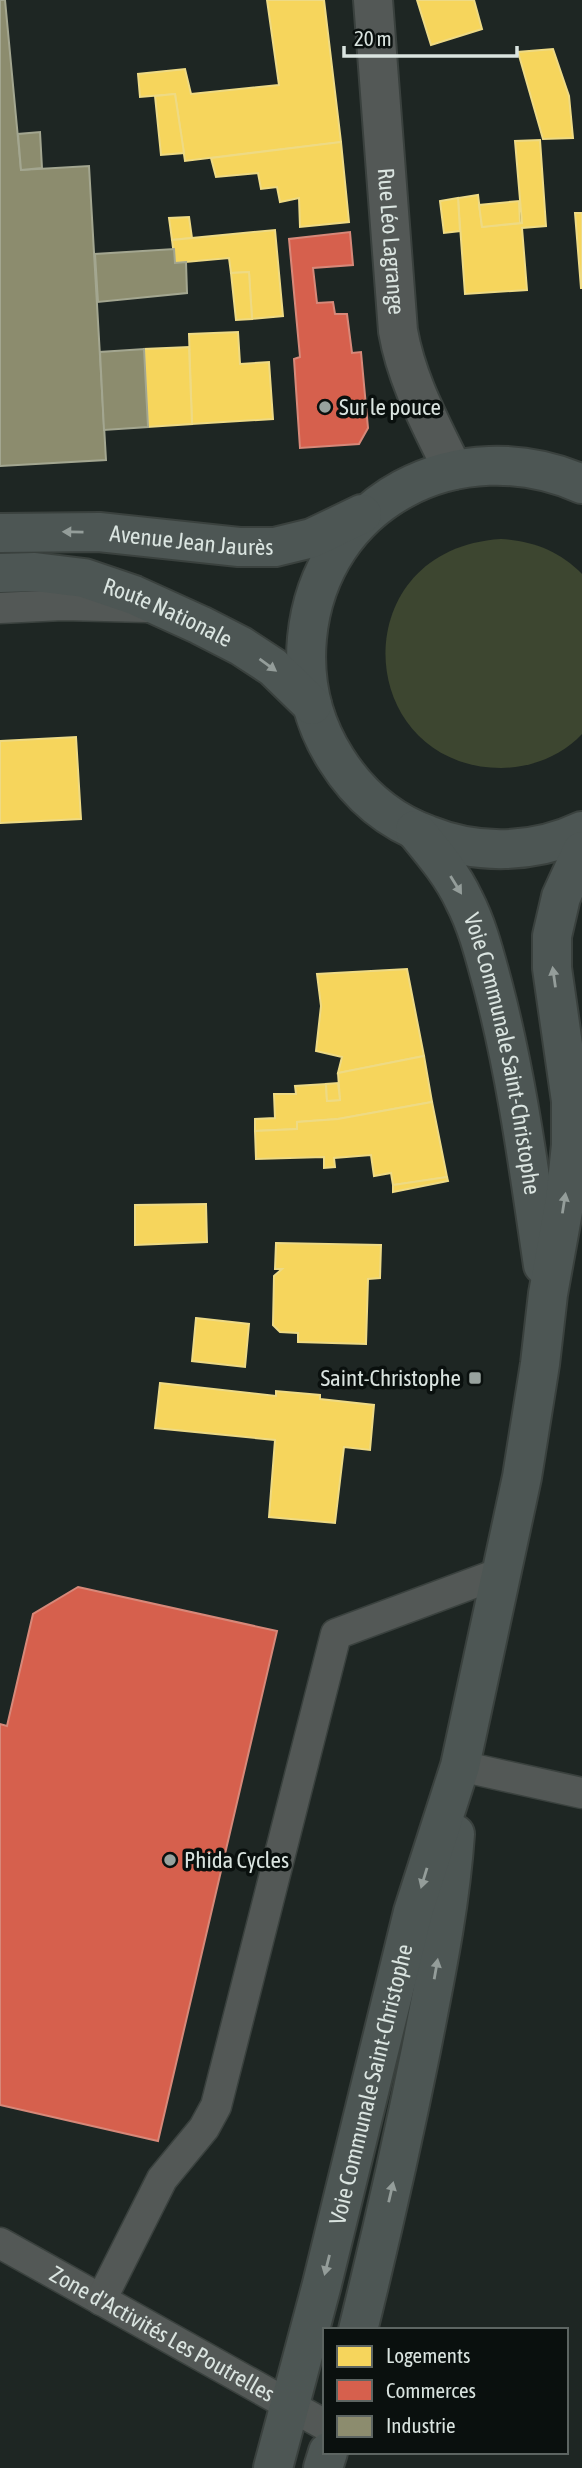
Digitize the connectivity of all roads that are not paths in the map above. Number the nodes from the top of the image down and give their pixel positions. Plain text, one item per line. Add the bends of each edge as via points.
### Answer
1 (373, 0) edge
2 (453, 470) junction
3 (582, 484) edge
4 (377, 508) junction
5 (0, 533) edge
6 (0, 573) edge
7 (162, 607) junction
8 (0, 608) edge
9 (312, 705) junction
10 (415, 830) junction
11 (582, 831) edge
12 (582, 851) edge
13 (548, 1294) junction
14 (503, 1572) junction
15 (460, 1766) junction
16 (582, 1793) edge
17 (0, 2243) edge
18 (102, 2300) junction
19 (358, 2328) edge
20 (289, 2406) junction
21 (323, 2424) edge
22 (273, 2468) edge

1 - 2 street, Rue Léo Lagrange via 398,331 412,387
2 - 3 main road via 523,466
2 - 4 main road via 406,488
4 -> 5 main road, Avenue Jean Jaurès via 312,538 275,547 99,532
4 - 9 main road via 339,547 315,597 306,651
6 - 7 main road, Route Nationale via 84,578
7 - 8 lane
7 -> 9 main road, Route Nationale via 222,635 265,662
9 - 10 main road via 324,740 355,786 383,811
10 - 11 main road via 450,843 488,849 544,845
10 -> 13 main road, Voie Communale Saint-Christophe via 454,881 480,939 519,1106
13 -> 12 main road, Voie Communale Saint-Christophe via 565,1200 572,1122 552,936 561,897
13 - 14 main road, Voie Communale Saint-Christophe via 531,1423
14 - 15 main road, Voie Communale Saint-Christophe
14 - 18 lane via 336,1634 216,2106 162,2179
15 - 16 lane
19 -> 15 main road, Voie Communale Saint-Christophe via 403,2138 446,1916
15 -> 20 main road, Voie Communale Saint-Christophe via 413,1913
17 - 18 lane, Zone d'Activités Les Poutrelles
18 - 20 lane, Zone d'Activités Les Poutrelles
20 - 21 lane, Zone d'Activités Les Poutrelles
20 - 22 main road, Voie Communale Saint-Christophe

